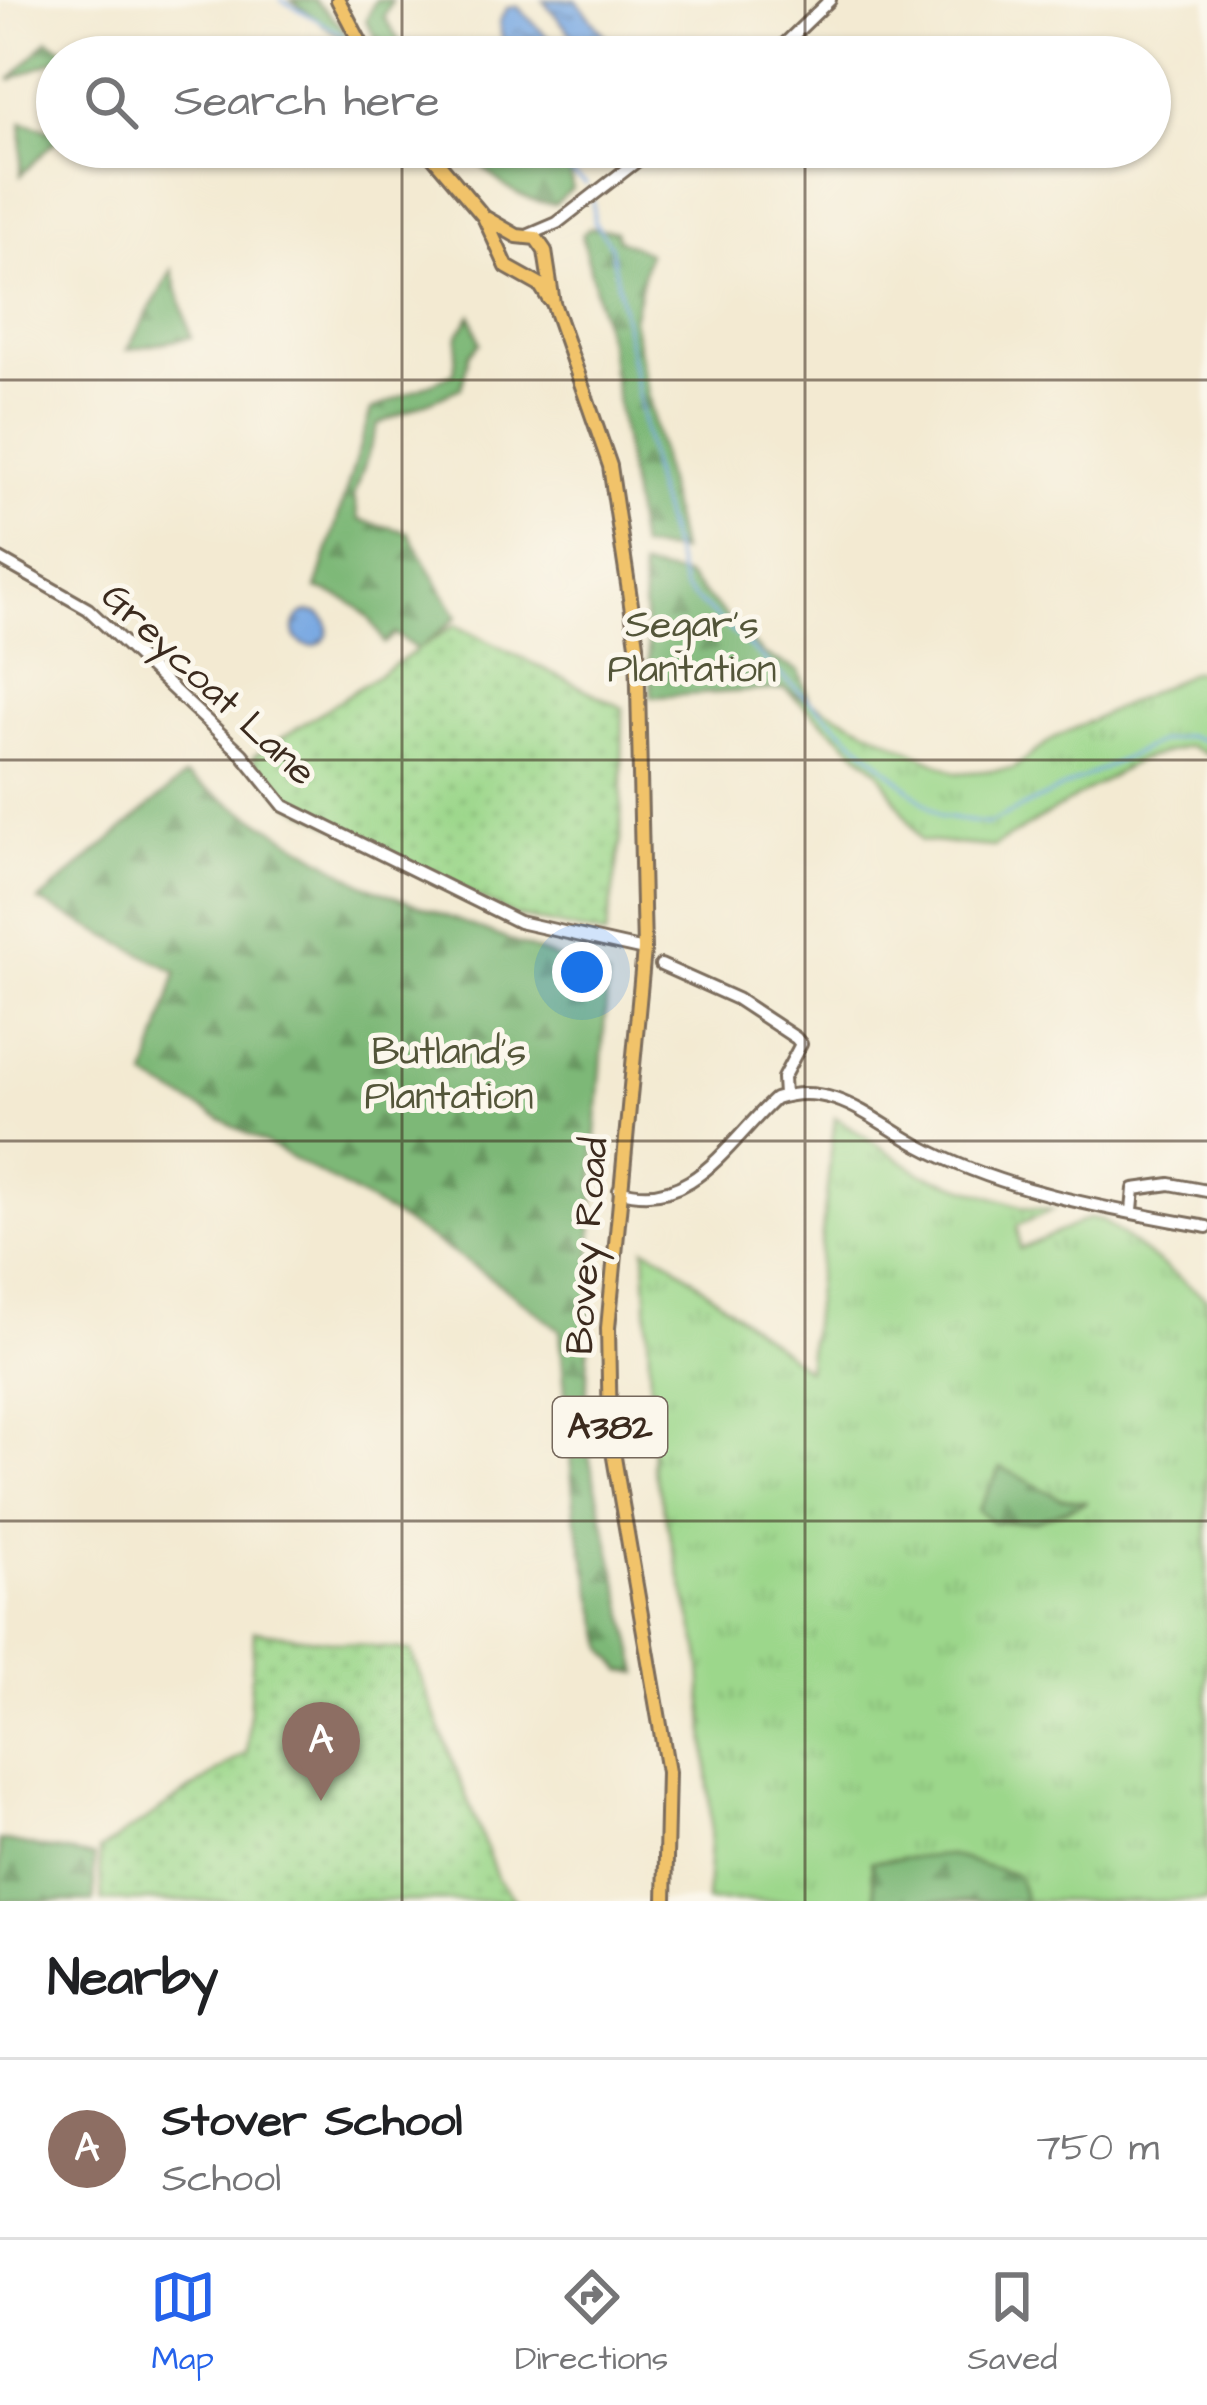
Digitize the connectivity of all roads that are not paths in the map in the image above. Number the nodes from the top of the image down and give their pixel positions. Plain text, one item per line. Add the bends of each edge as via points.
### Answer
1 (338, 0) edge
2 (830, 0) edge
3 (357, 36) edge
4 (793, 36) edge
5 (443, 168) edge
6 (627, 168) edge
7 (484, 217) junction
8 (556, 223) junction
9 (523, 236) junction
10 (544, 249) junction
11 (504, 252) junction
12 (543, 264) junction
13 (526, 277) junction
14 (553, 303) junction
15 (0, 559) edge
16 (644, 950) junction
17 (661, 965) dead end
18 (784, 1096) junction
19 (619, 1190) junction
20 (1207, 1191) edge
21 (1132, 1211) junction
22 (1207, 1227) edge
23 (665, 1901) edge

1 - 3 main road
2 - 4 street
5 - 7 main road
6 - 8 street
7 - 9 main road
7 - 11 main road
8 - 9 street
8 - 10 street
9 - 10 main road
9 - 11 main road
10 - 12 main road
11 - 13 main road via 511,272
12 - 13 main road
12 - 14 main road, A382
13 - 14 main road, A382
14 - 16 main road, A382 via 610,466 628,562 638,644
15 - 16 street, Greycoat Lane via 76,601 242,754 284,806 519,922
16 - 19 main road, Bovey Road / A382
17 - 18 street via 737,999 796,1038 801,1044 783,1078
18 - 19 street via 743,1128 704,1175 651,1196
18 - 21 street via 845,1100 948,1160
19 - 23 main road, Bovey Road / A382 via 608,1281 610,1434 668,1772
20 - 21 street via 1134,1189
21 - 22 street

